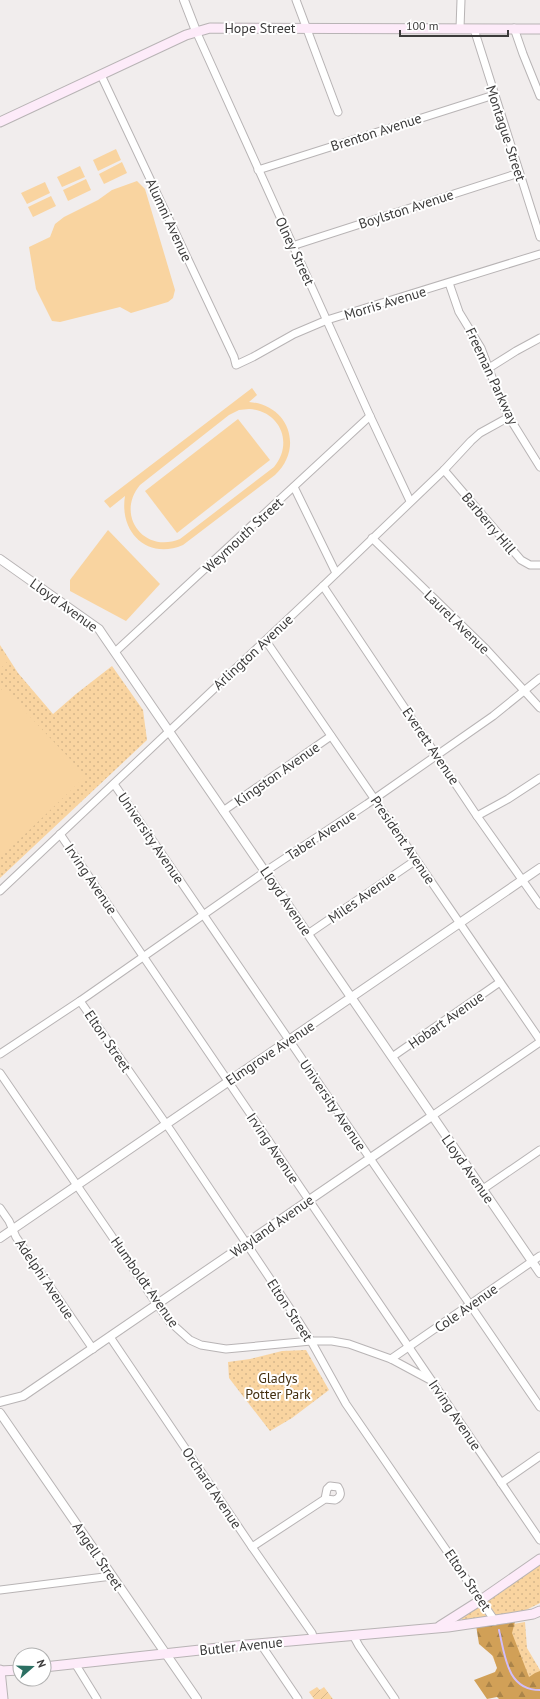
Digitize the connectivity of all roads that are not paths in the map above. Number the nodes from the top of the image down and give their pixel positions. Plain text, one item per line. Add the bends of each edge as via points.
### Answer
1 (184, 0) edge
2 (296, 0) edge
3 (460, 0) edge
4 (306, 28) junction
5 (460, 28) junction
6 (474, 28) junction
7 (514, 28) junction
8 (540, 29) edge
9 (196, 31) junction
10 (101, 75) junction
11 (494, 95) junction
12 (540, 96) edge
13 (338, 112) dead end
14 (0, 122) edge
15 (258, 170) junction
16 (519, 173) junction
17 (540, 237) edge
18 (292, 246) junction
19 (540, 254) edge
20 (449, 283) junction
21 (327, 320) junction
22 (540, 338) edge
23 (236, 365) joint
24 (489, 368) junction
25 (370, 416) junction
26 (509, 417) junction
27 (540, 468) edge
28 (444, 470) junction
29 (294, 487) junction
30 (410, 501) junction
31 (372, 538) junction
32 (0, 559) edge
33 (540, 565) edge
34 (336, 573) junction
35 (323, 586) junction
36 (266, 640) junction
37 (115, 652) junction
38 (540, 678) edge
39 (525, 691) junction
40 (540, 708) edge
41 (169, 731) junction
42 (331, 736) junction
43 (437, 756) junction
44 (540, 778) edge
45 (114, 784) junction
46 (374, 799) junction
47 (223, 811) junction
48 (477, 816) junction
49 (60, 834) junction
50 (416, 860) junction
51 (540, 868) edge
52 (266, 871) junction
53 (522, 880) junction
54 (0, 892) edge
55 (540, 905) edge
56 (203, 915) junction
57 (460, 923) junction
58 (308, 934) junction
59 (143, 956) junction
60 (500, 982) junction
61 (352, 998) junction
62 (80, 1001) junction
63 (289, 1040) junction
64 (540, 1041) edge
65 (0, 1054) edge
66 (392, 1057) junction
67 (0, 1073) edge
68 (228, 1081) junction
69 (432, 1116) junction
70 (166, 1124) junction
71 (540, 1150) edge
72 (370, 1159) junction
73 (76, 1185) junction
74 (483, 1189) junction
75 (309, 1201) junction
76 (0, 1208) edge
77 (13, 1229) junction
78 (0, 1238) edge
79 (246, 1244) junction
80 (540, 1256) edge
81 (532, 1262) junction
82 (540, 1273) edge
83 (157, 1305) junction
84 (471, 1305) junction
85 (110, 1337) junction
86 (311, 1341) junction
87 (409, 1347) junction
88 (93, 1349) junction
89 (391, 1359) junction
90 (432, 1381) junction
91 (0, 1402) edge
92 (540, 1407) edge
93 (0, 1413) edge
94 (540, 1456) edge
95 (501, 1483) junction
96 (325, 1498) dead end
97 (540, 1540) edge
98 (252, 1547) junction
99 (540, 1559) edge
100 (112, 1576) junction
101 (0, 1590) edge
102 (481, 1600) junction
103 (538, 1613) edge
104 (495, 1621) junction
105 (437, 1627) junction
106 (353, 1635) junction
107 (314, 1639) junction
108 (262, 1643) junction
109 (165, 1654) junction
110 (76, 1664) junction
111 (52, 1666) edge
112 (12, 1670) edge
113 (0, 1671) edge
114 (90, 1688) junction
115 (3, 1699) edge
116 (90, 1699) edge
117 (97, 1699) edge
118 (197, 1699) edge
119 (298, 1699) edge
120 (395, 1699) edge

1 - 9 street, Olney Street
2 - 4 street
3 - 5 street
4 - 5 main road, Hope Street
4 - 9 main road, Hope Street via 210,28
4 - 13 street
5 - 6 main road, Hope Street
6 - 7 main road, Hope Street
6 - 11 street, Montague Street
7 - 8 main road, Hope Street
7 - 12 street
9 - 10 main road, Hope Street
9 - 15 street, Olney Street
10 - 14 main road, Hope Street
10 - 23 street, Alumni Avenue
11 - 15 street, Brenton Avenue
11 - 16 street, Montague Street
15 - 18 street, Olney Street
16 - 17 street, Montague Street
16 - 18 street, Boylston Avenue
18 - 21 street, Olney Street
19 - 20 street, Morris Avenue
20 - 21 street, Morris Avenue
20 - 24 street, Freeman Parkway via 459,312 481,348
21 - 23 street, Morris Avenue via 294,334
21 - 25 street, Olney Street
22 - 24 street
24 - 26 street, Freeman Parkway
25 - 29 street, Weymouth Street
25 - 30 street, Olney Street
26 - 27 street, Freeman Parkway
26 - 28 street, Arlington Avenue via 480,433
28 - 30 street, Arlington Avenue
28 - 33 street, Barberry Hill via 521,560 530,565
29 - 34 street
29 - 37 street, Weymouth Street
30 - 31 street, Arlington Avenue
31 - 34 street, Arlington Avenue
31 - 39 street, Laurel Avenue via 486,649
32 - 37 street, Lloyd Avenue via 99,629
34 - 35 street, Arlington Avenue
35 - 36 street, Arlington Avenue
35 - 43 street, Everett Avenue
36 - 41 street, Arlington Avenue
36 - 42 street, President Avenue
37 - 41 street, Lloyd Avenue
38 - 39 street, Taber Avenue
39 - 40 street, Laurel Avenue
39 - 43 street, Taber Avenue
41 - 45 street, Arlington Avenue
41 - 47 street, Lloyd Avenue
42 - 46 street, President Avenue
42 - 47 street, Kingston Avenue
43 - 46 street, Taber Avenue
43 - 48 street, Everett Avenue
44 - 48 street
45 - 49 street, Arlington Avenue
45 - 56 street, University Avenue
46 - 50 street, President Avenue
46 - 52 street, Taber Avenue
47 - 52 street, Lloyd Avenue
48 - 53 street, Everett Avenue
49 - 54 street, Arlington Avenue
49 - 59 street, Irving Avenue
50 - 57 street, President Avenue
50 - 58 street, Miles Avenue
51 - 53 street, Elmgrove Avenue
52 - 56 street, Taber Avenue
52 - 58 street, Lloyd Avenue
53 - 55 street, Everett Avenue
53 - 57 street, Elmgrove Avenue
56 - 59 street, Taber Avenue
56 - 63 street, University Avenue
57 - 60 street, President Avenue
57 - 61 street, Elmgrove Avenue
58 - 61 street, Lloyd Avenue
59 - 62 street, Taber Avenue
59 - 68 street, Irving Avenue
60 - 64 street, President Avenue
60 - 66 street, Hobart Avenue
61 - 63 street, Elmgrove Avenue
61 - 66 street, Lloyd Avenue
62 - 65 street, Taber Avenue
62 - 70 street, Elton Street
63 - 68 street, Elmgrove Avenue
63 - 72 street, University Avenue
64 - 69 street, Wayland Avenue
66 - 69 street, Lloyd Avenue
67 - 73 street, Humboldt Avenue
68 - 70 street, Elmgrove Avenue
68 - 75 street, Irving Avenue
69 - 72 street, Wayland Avenue
69 - 74 street, Lloyd Avenue
70 - 73 street, Elmgrove Avenue
70 - 79 street, Elton Street
71 - 74 street
72 - 75 street, Wayland Avenue
72 - 84 street, University Avenue
73 - 77 street, Elmgrove Avenue
73 - 83 street, Humboldt Avenue
74 - 81 street, Lloyd Avenue
75 - 79 street, Wayland Avenue
75 - 87 street, Irving Avenue
76 - 77 street, Adelphi Avenue
77 - 78 street, Elmgrove Avenue
77 - 88 street, Adelphi Avenue
79 - 83 street, Wayland Avenue
79 - 86 street, Elton Street
80 - 81 street, Cole Avenue
81 - 82 street, Lloyd Avenue
81 - 84 street, Cole Avenue
83 - 85 street, Wayland Avenue
83 - 86 street, Humboldt Avenue via 179,1332 190,1340 213,1348
84 - 87 street, Cole Avenue
84 - 92 street, University Avenue
85 - 88 street, Wayland Avenue
85 - 98 street, Orchard Avenue
86 - 89 street, Humboldt Avenue via 350,1344
86 - 102 street, Elton Street via 346,1404
87 - 89 street, Cole Avenue
87 - 90 street, Irving Avenue
88 - 91 street, Wayland Avenue via 23,1396
89 - 90 street, Humboldt Avenue
90 - 95 street, Irving Avenue
93 - 100 street, Angell Street
94 - 95 street
95 - 97 street, Irving Avenue
96 - 98 street
98 - 107 street, Orchard Avenue
99 - 102 main road
100 - 101 street
100 - 109 street, Angell Street
102 - 104 street, Elton Street
102 - 105 main road
103 - 104 main road, Butler Avenue
104 - 105 main road, Butler Avenue
105 - 106 main road, Butler Avenue
106 - 107 main road, Butler Avenue
106 - 120 street
107 - 108 main road, Butler Avenue
108 - 109 main road, Butler Avenue
108 - 119 street
109 - 110 main road, Butler Avenue
109 - 118 street, Angell Street
110 - 111 main road, Butler Avenue
110 - 114 street
112 - 113 main road
113 - 115 main road
114 - 116 street
114 - 117 street

